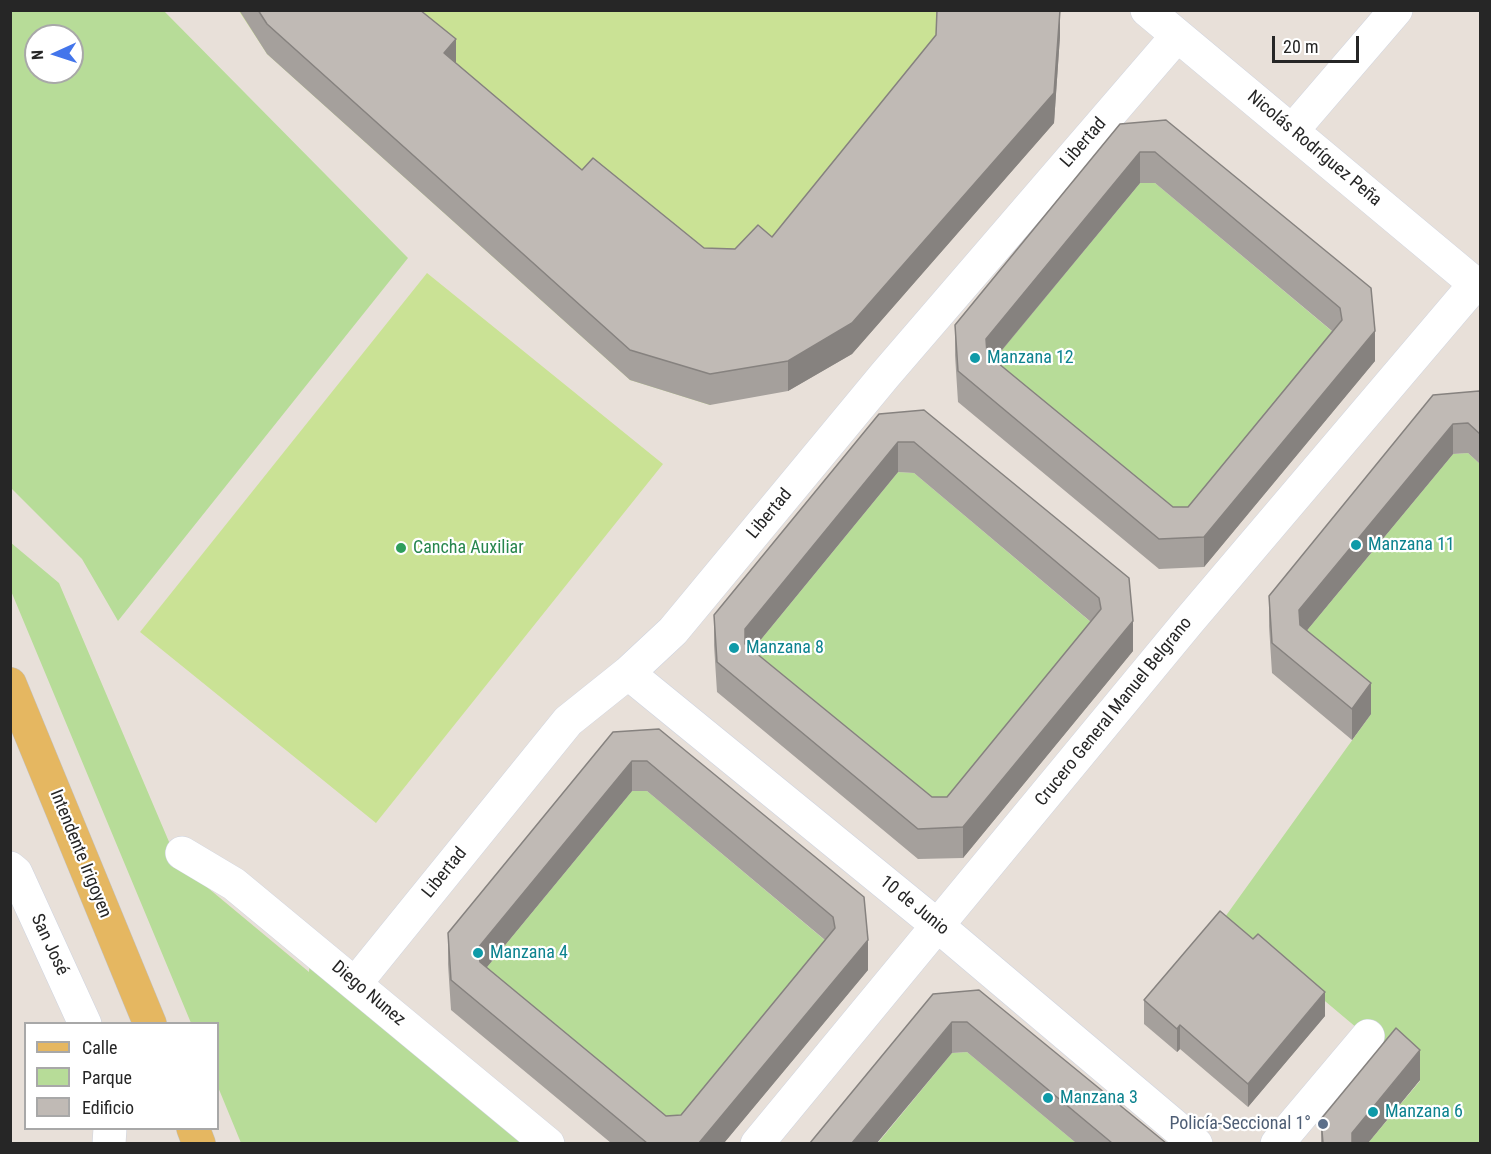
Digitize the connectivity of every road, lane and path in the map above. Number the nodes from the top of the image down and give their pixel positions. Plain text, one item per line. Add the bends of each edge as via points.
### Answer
1 (1147, 10) edge
2 (1396, 10) edge
3 (1177, 36) junction
4 (1292, 131) junction
5 (1478, 286) edge
6 (628, 673) junction
7 (10, 684) edge
8 (182, 853) dead end
9 (10, 868) edge
10 (938, 926) junction
11 (355, 984) junction
12 (85, 1022) edge
13 (150, 1022) edge
14 (1368, 1036) dead end
15 (548, 1143) edge
16 (757, 1143) edge
17 (1196, 1143) edge
18 (1277, 1143) edge

1 - 3 street, Nicolás Rodríguez Peña
2 - 4 street
3 - 4 street, Nicolás Rodríguez Peña
3 - 6 street, Libertad via 885,375 673,632
4 - 5 street, Nicolás Rodríguez Peña
5 - 10 street, Crucero General Manuel Belgrano via 1188,622
6 - 10 street, 10 de Junio
6 - 11 street, Libertad via 568,721
7 - 13 main road, Intendente Irigoyen
8 - 11 street, Diego Nunez via 234,884
9 - 12 street, San José via 16,873
10 - 16 street, Crucero General Manuel Belgrano
10 - 17 street, 10 de Junio
11 - 15 street, Diego Nunez
14 - 18 street

